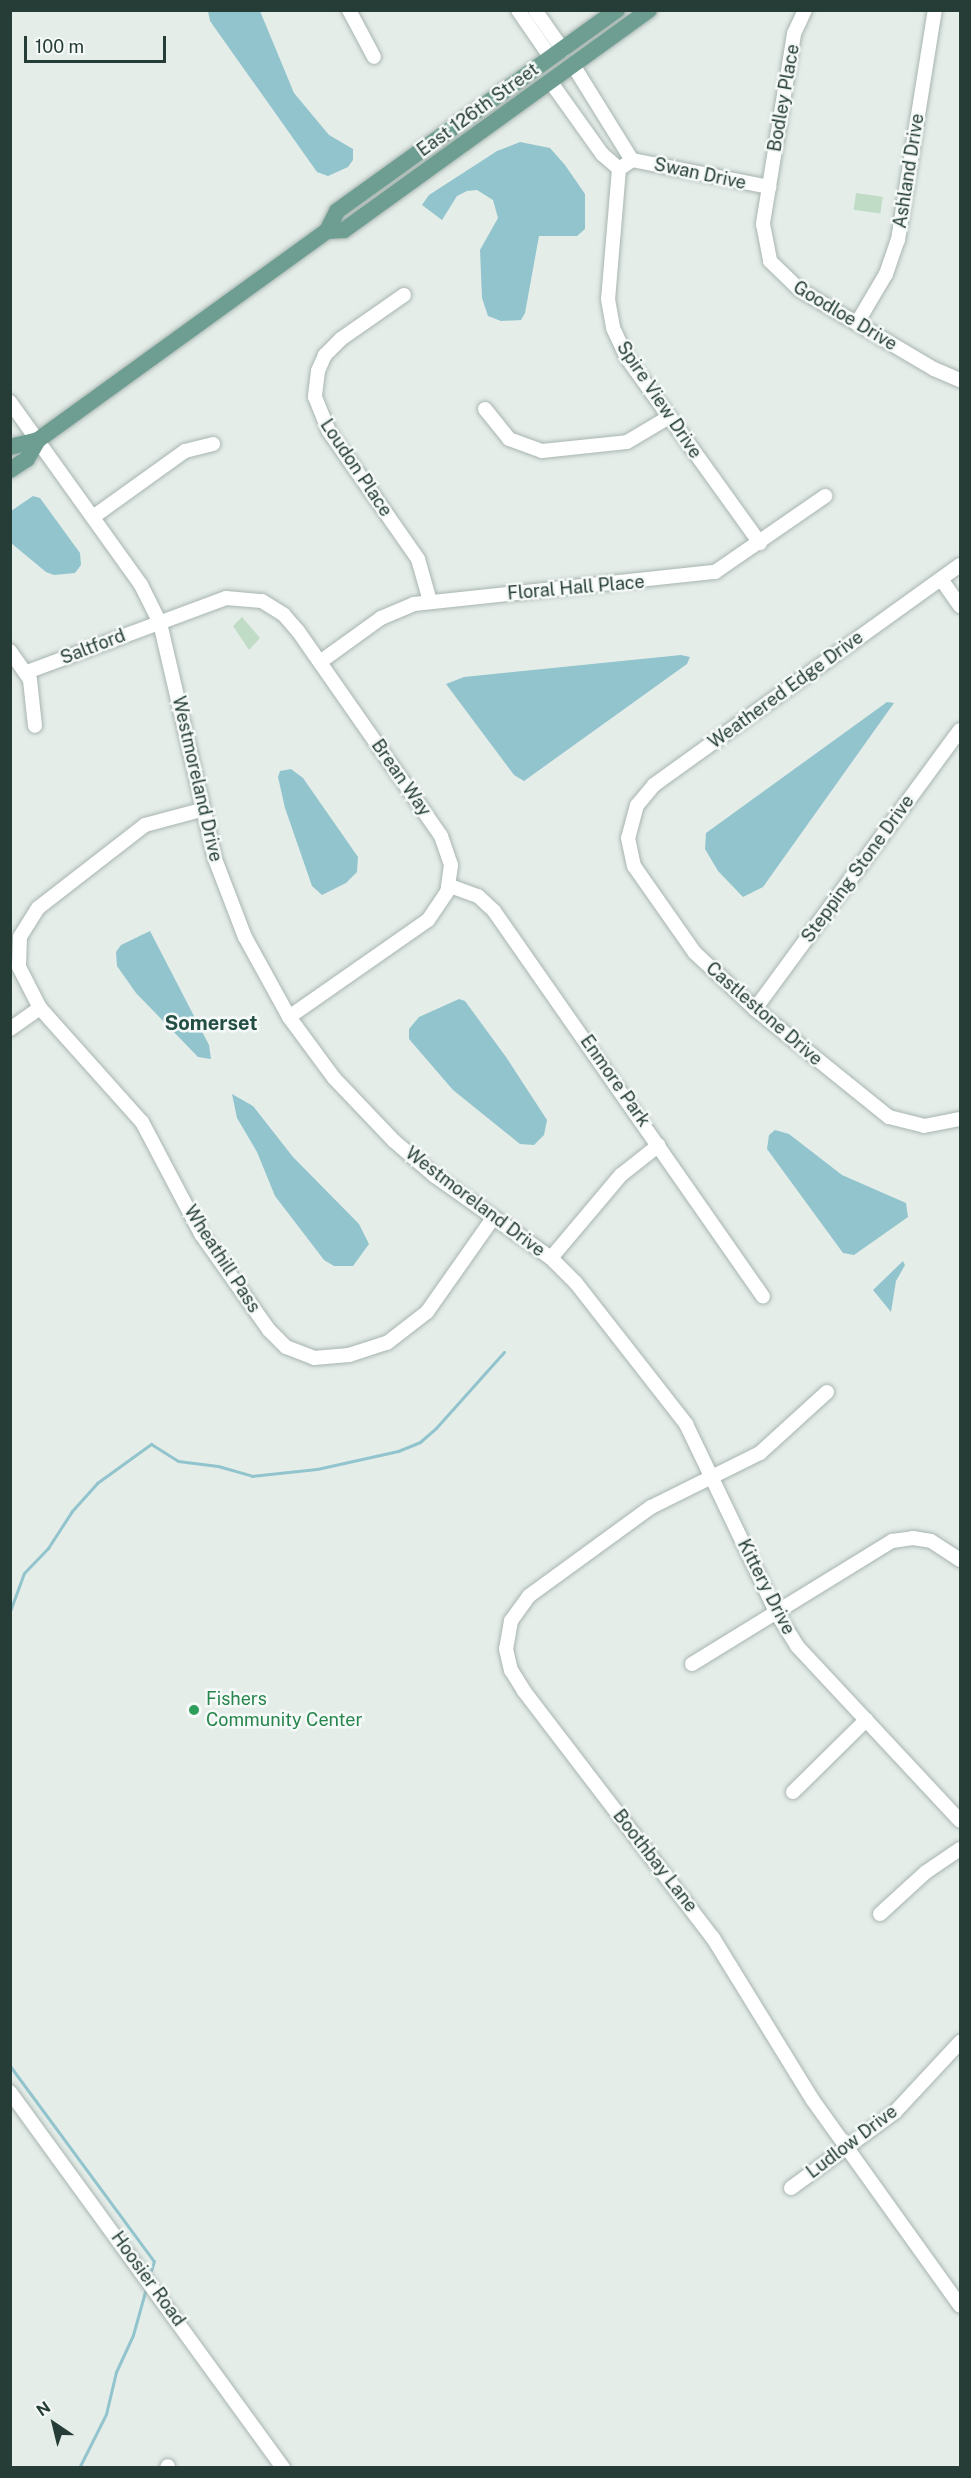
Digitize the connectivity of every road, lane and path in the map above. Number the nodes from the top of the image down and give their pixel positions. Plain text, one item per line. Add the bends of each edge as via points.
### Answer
1 (349, 10) edge
2 (518, 10) edge
3 (535, 10) edge
4 (617, 10) edge
5 (649, 10) edge
6 (805, 10) edge
7 (935, 10) edge
8 (557, 54) junction
9 (374, 57) dead end
10 (573, 65) junction
11 (550, 81) junction
12 (632, 160) junction
13 (619, 169) junction
14 (769, 187) junction
15 (327, 231) junction
16 (404, 295) dead end
17 (857, 323) junction
18 (960, 380) edge
19 (10, 402) edge
20 (485, 409) dead end
21 (669, 417) junction
22 (38, 440) junction
23 (213, 444) dead end
24 (10, 447) edge
25 (10, 470) edge
26 (825, 496) dead end
27 (93, 517) junction
28 (760, 543) junction
29 (960, 565) edge
30 (941, 579) junction
31 (430, 601) junction
32 (960, 606) edge
33 (160, 623) junction
34 (10, 651) edge
35 (320, 662) junction
36 (27, 672) junction
37 (35, 726) dead end
38 (960, 730) edge
39 (201, 810) junction
40 (628, 829) joint
41 (450, 886) junction
42 (40, 1008) junction
43 (755, 1009) junction
44 (289, 1017) junction
45 (10, 1029) edge
46 (960, 1119) edge
47 (659, 1145) junction
48 (493, 1218) junction
49 (551, 1258) junction
50 (763, 1296) dead end
51 (827, 1392) dead end
52 (676, 1409) joint
53 (713, 1478) junction
54 (960, 1560) edge
55 (776, 1612) junction
56 (692, 1664) dead end
57 (866, 1720) junction
58 (793, 1792) dead end
59 (960, 1821) edge
60 (960, 1848) edge
61 (880, 1914) dead end
62 (960, 2042) edge
63 (10, 2091) edge
64 (847, 2148) junction
65 (791, 2188) dead end
66 (960, 2306) edge
67 (283, 2468) edge

1 - 9 street
2 - 8 street
3 - 8 street
4 - 8 main road, East 126th Street
5 - 10 main road, East 126th Street
6 - 14 street, Bodley Place via 794,34
7 - 17 street, Ashland Drive via 898,240 886,274
8 - 15 main road, East 126th Street via 338,211
10 - 11 main road, East 126th Street
10 - 12 street
11 - 13 street via 602,154
11 - 15 main road, East 126th Street via 344,230
12 - 13 street
12 - 14 street, Swan Drive
13 - 21 street, Spire View Drive via 609,314 621,348
14 - 17 street, Goodloe Drive via 763,234 775,268 800,290
15 - 22 main road, East 126th Street
16 - 31 street, Loudon Place via 341,339 325,356 318,371 315,397 328,430 418,559
17 - 18 street, Goodloe Drive
19 - 22 street, Westmoreland Drive
20 - 21 street via 509,439 542,451 627,442
21 - 28 street, Spire View Drive
22 - 24 main road, East 126th Street
22 - 25 main road, East 126th Street via 27,459
22 - 27 street, Westmoreland Drive
23 - 27 street via 185,451
26 - 28 street, Floral Hall Place
27 - 33 street, Westmoreland Drive via 141,585
28 - 31 street, Floral Hall Place via 724,568 698,576
29 - 30 street, Weathered Edge Drive
30 - 32 street
30 - 40 street, Weathered Edge Drive via 654,785 637,805
31 - 35 street, Floral Hall Place via 388,614
33 - 35 street, Brean Way via 226,598 253,598 284,615
33 - 36 street, Saltford
33 - 39 street, Westmoreland Drive
34 - 36 street
35 - 41 street, Brean Way via 441,836 450,856
36 - 37 street via 34,698
38 - 43 street, Stepping Stone Drive
39 - 42 street, Wheathill Pass via 153,822 131,835 38,908 26,924 19,946 21,974
39 - 44 street, Westmoreland Drive via 236,916
40 - 43 street, Castlestone Drive via 632,861 651,891 704,962
41 - 44 street, Brean Way via 441,906 428,920
41 - 47 street, Enmore Park via 478,896 494,911
42 - 45 street
42 - 48 street, Wheathill Pass via 139,1117 207,1242 273,1335 297,1353 320,1358 349,1355 378,1347 402,1334 432,1306
43 - 46 street, Castlestone Drive via 889,1117 924,1126
44 - 48 street, Westmoreland Drive via 334,1078 381,1129 420,1164
47 - 49 street via 621,1175
47 - 50 street, Enmore Park
48 - 49 street, Westmoreland Drive
49 - 52 street, Westmoreland Drive via 576,1283
51 - 53 street, Boothbay Lane via 774,1444
52 - 53 street, Kittery Drive
53 - 55 street, Kittery Drive
53 - 64 street, Boothbay Lane via 651,1507 529,1596 508,1628 508,1659 514,1675 560,1741 647,1847 722,1951 801,2083
54 - 55 street via 945,1547 927,1540 892,1541
55 - 56 street
55 - 57 street, Kittery Drive via 807,1659
57 - 58 street
57 - 59 street, Kittery Drive
60 - 61 street
62 - 64 street, Ludlow Drive via 895,2112
63 - 67 street, Hoosier Road
64 - 65 street, Ludlow Drive
64 - 66 street, Boothbay Lane

